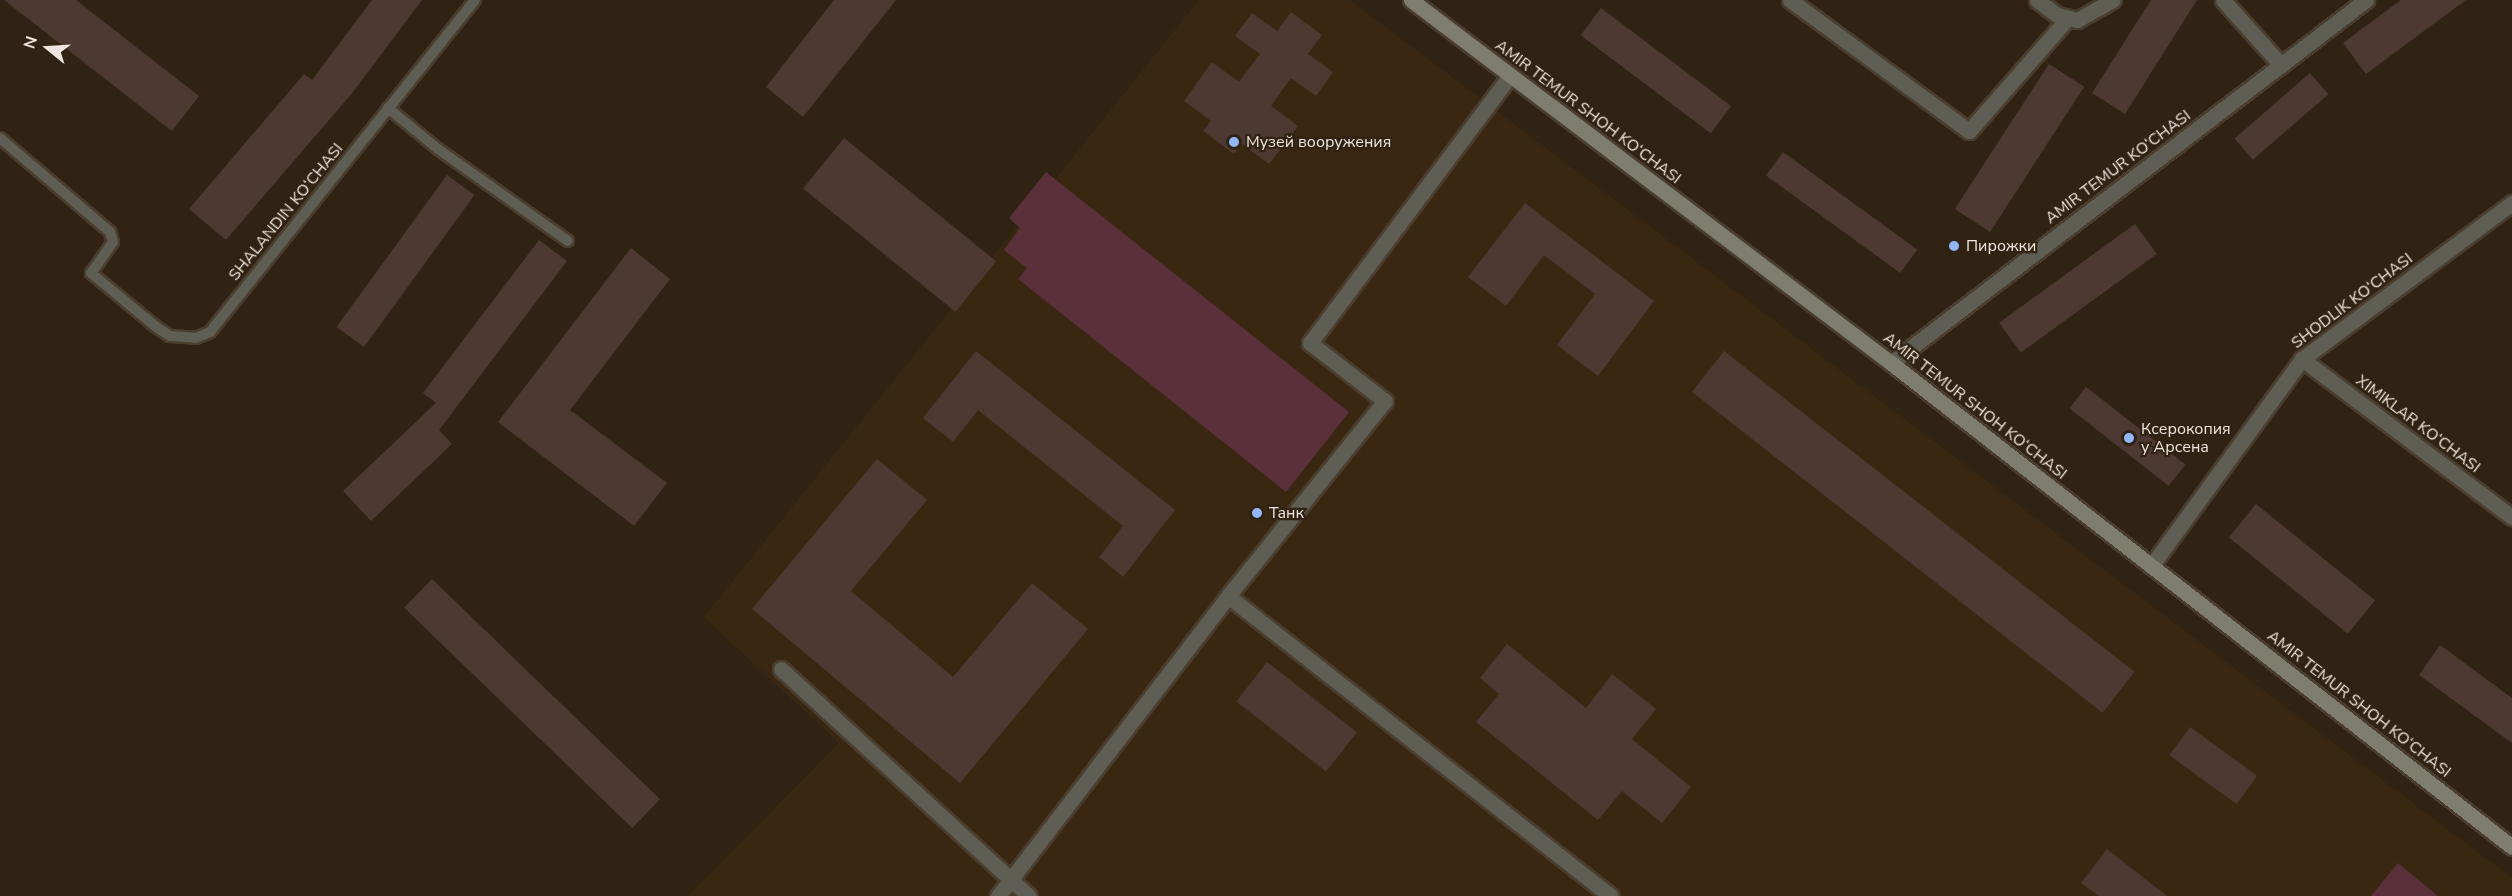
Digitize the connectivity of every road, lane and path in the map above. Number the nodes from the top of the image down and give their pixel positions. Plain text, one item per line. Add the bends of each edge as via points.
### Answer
1 (475, 0) edge
2 (1411, 0) edge
3 (1790, 0) edge
4 (2037, 0) edge
5 (2113, 0) edge
6 (2223, 0) edge
7 (2366, 0) edge
8 (2067, 19) junction
9 (2281, 65) junction
10 (1510, 76) junction
11 (388, 108) junction
12 (0, 138) edge
13 (2512, 203) edge
14 (568, 241) dead end
15 (2302, 359) junction
16 (1891, 363) junction
17 (2512, 517) edge
18 (2151, 566) junction
19 (1228, 596) junction
20 (781, 669) dead end
21 (2512, 847) edge
22 (1011, 879) junction
23 (998, 896) edge
24 (1029, 896) edge
25 (1610, 896) edge

1 - 11 lane, SHALANDIN KO‘CHASI
2 - 10 main road, AMIR TEMUR SHOH KO‘CHASI
3 - 8 street via 1969,131
4 - 8 street
5 - 8 street via 2087,18
6 - 9 street
7 - 9 street, AMIR TEMUR KO‘CHASI
9 - 16 street, AMIR TEMUR KO‘CHASI
10 - 16 main road, AMIR TEMUR SHOH KO‘CHASI
10 - 19 street via 1310,343 1385,401
11 - 12 lane, SHALANDIN KO‘CHASI via 210,332 184,339 170,336 91,273 112,242 111,232
11 - 14 lane via 438,149
13 - 15 street, SHODLIK KO‘CHASI
15 - 17 street, XIMIKLAR KO‘CHASI
15 - 18 street, SHODLIK KO‘CHASI
16 - 18 main road, AMIR TEMUR SHOH KO‘CHASI
18 - 21 main road, AMIR TEMUR SHOH KO‘CHASI
19 - 22 street
19 - 25 street
20 - 22 street
22 - 23 street
22 - 24 street

